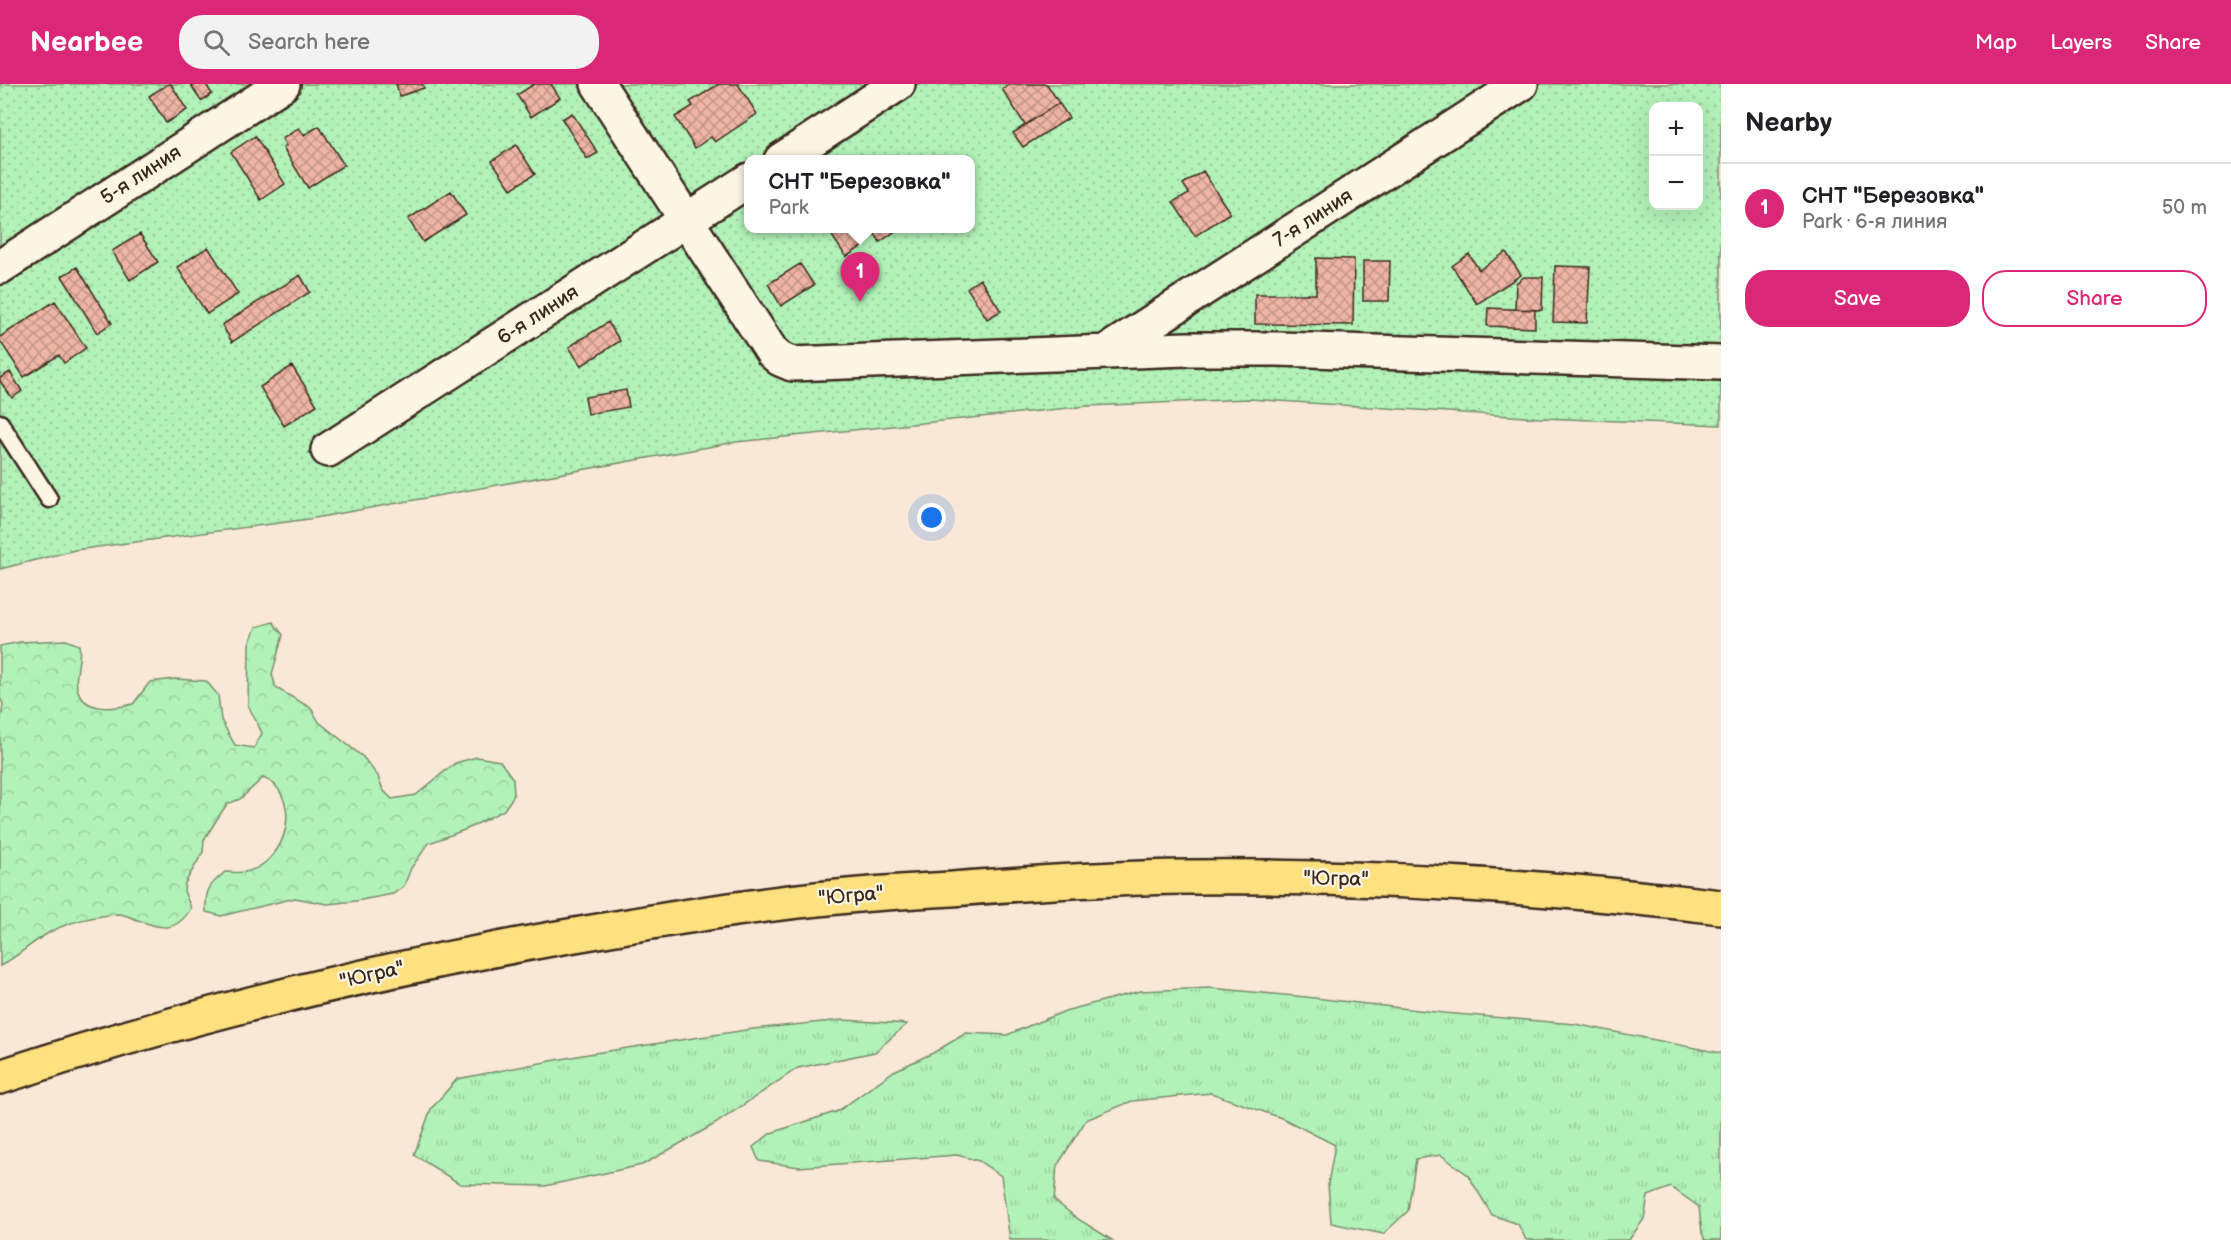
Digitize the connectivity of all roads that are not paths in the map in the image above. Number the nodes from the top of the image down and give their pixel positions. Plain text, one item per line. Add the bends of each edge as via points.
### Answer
1 (283, 84) edge
2 (598, 84) edge
3 (898, 84) edge
4 (1521, 84) edge
5 (787, 155) edge
6 (744, 183) edge
7 (686, 220) junction
8 (0, 267) edge
9 (1104, 353) junction
10 (1720, 362) edge
11 (0, 423) edge
12 (327, 450) dead end
13 (49, 499) dead end
14 (1721, 907) edge
15 (0, 1077) edge

1 - 8 street, 5-я линия
2 - 7 street
3 - 5 street
4 - 9 street, 7-я линия
6 - 7 street, 6-я линия
7 - 9 street via 772,352 792,364
7 - 12 street, 6-я линия
9 - 10 street via 1278,349
11 - 13 lane
14 - 15 highway, "Югра" via 1624,895 1362,879 1186,877 838,896 685,916 491,949 197,1018

